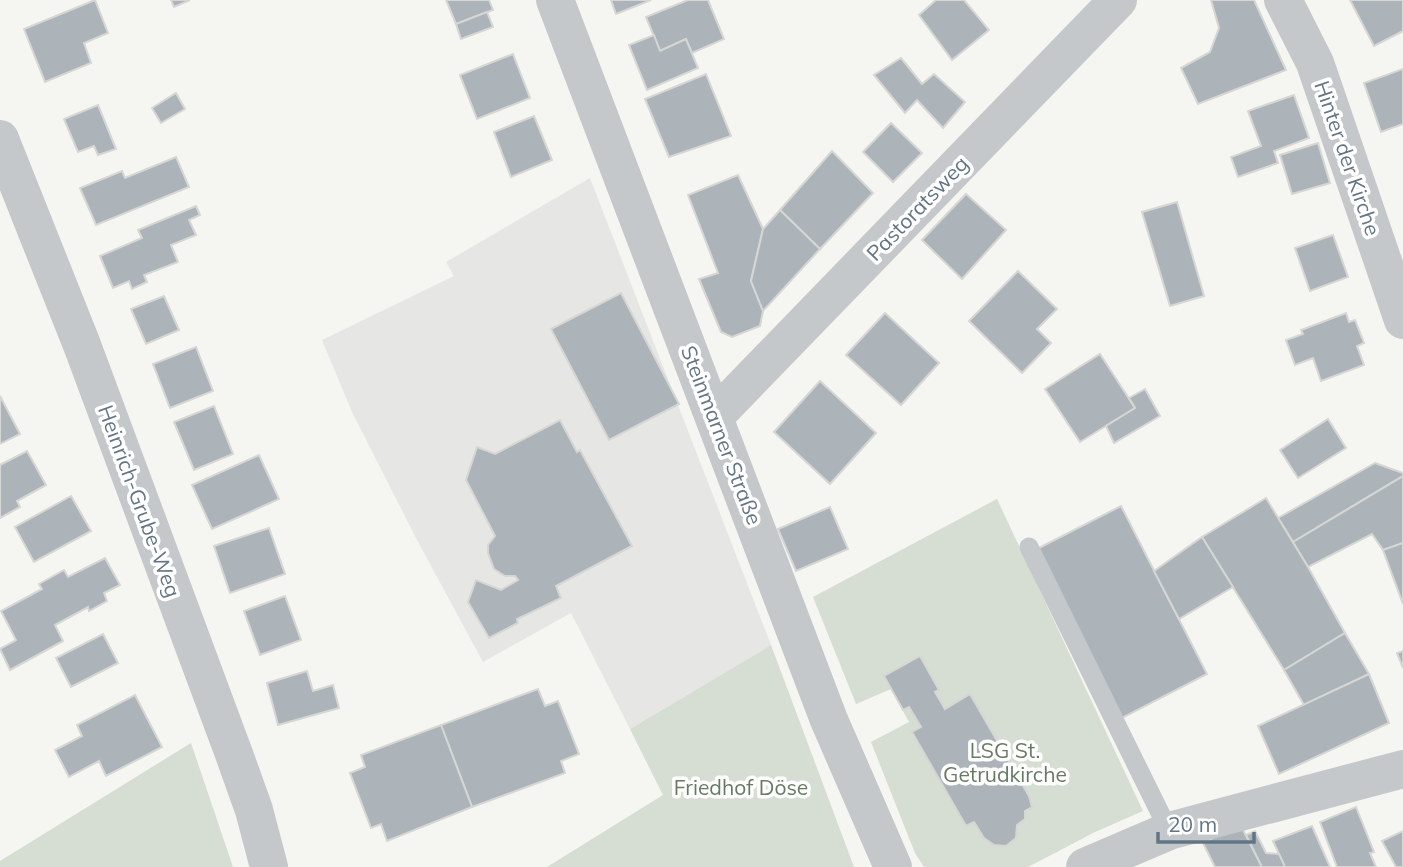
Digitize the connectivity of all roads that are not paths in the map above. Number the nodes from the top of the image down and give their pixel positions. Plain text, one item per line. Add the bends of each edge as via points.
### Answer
1 (555, 0) edge
2 (1118, 0) edge
3 (1283, 0) edge
4 (0, 139) edge
5 (1403, 320) edge
6 (715, 416) junction
7 (1029, 547) dead end
8 (1403, 769) edge
9 (1169, 831) junction
10 (270, 867) edge
11 (893, 867) edge
12 (1085, 867) edge

1 - 6 street, Steinmarner Straße
2 - 6 street, Pastoratsweg
3 - 5 street, Hinter der Kirche via 1315,63
4 - 10 street, Heinrich-Grube-Weg via 234,754
6 - 11 street, Steinmarner Straße via 829,720
7 - 9 lane
8 - 9 street
9 - 12 street

